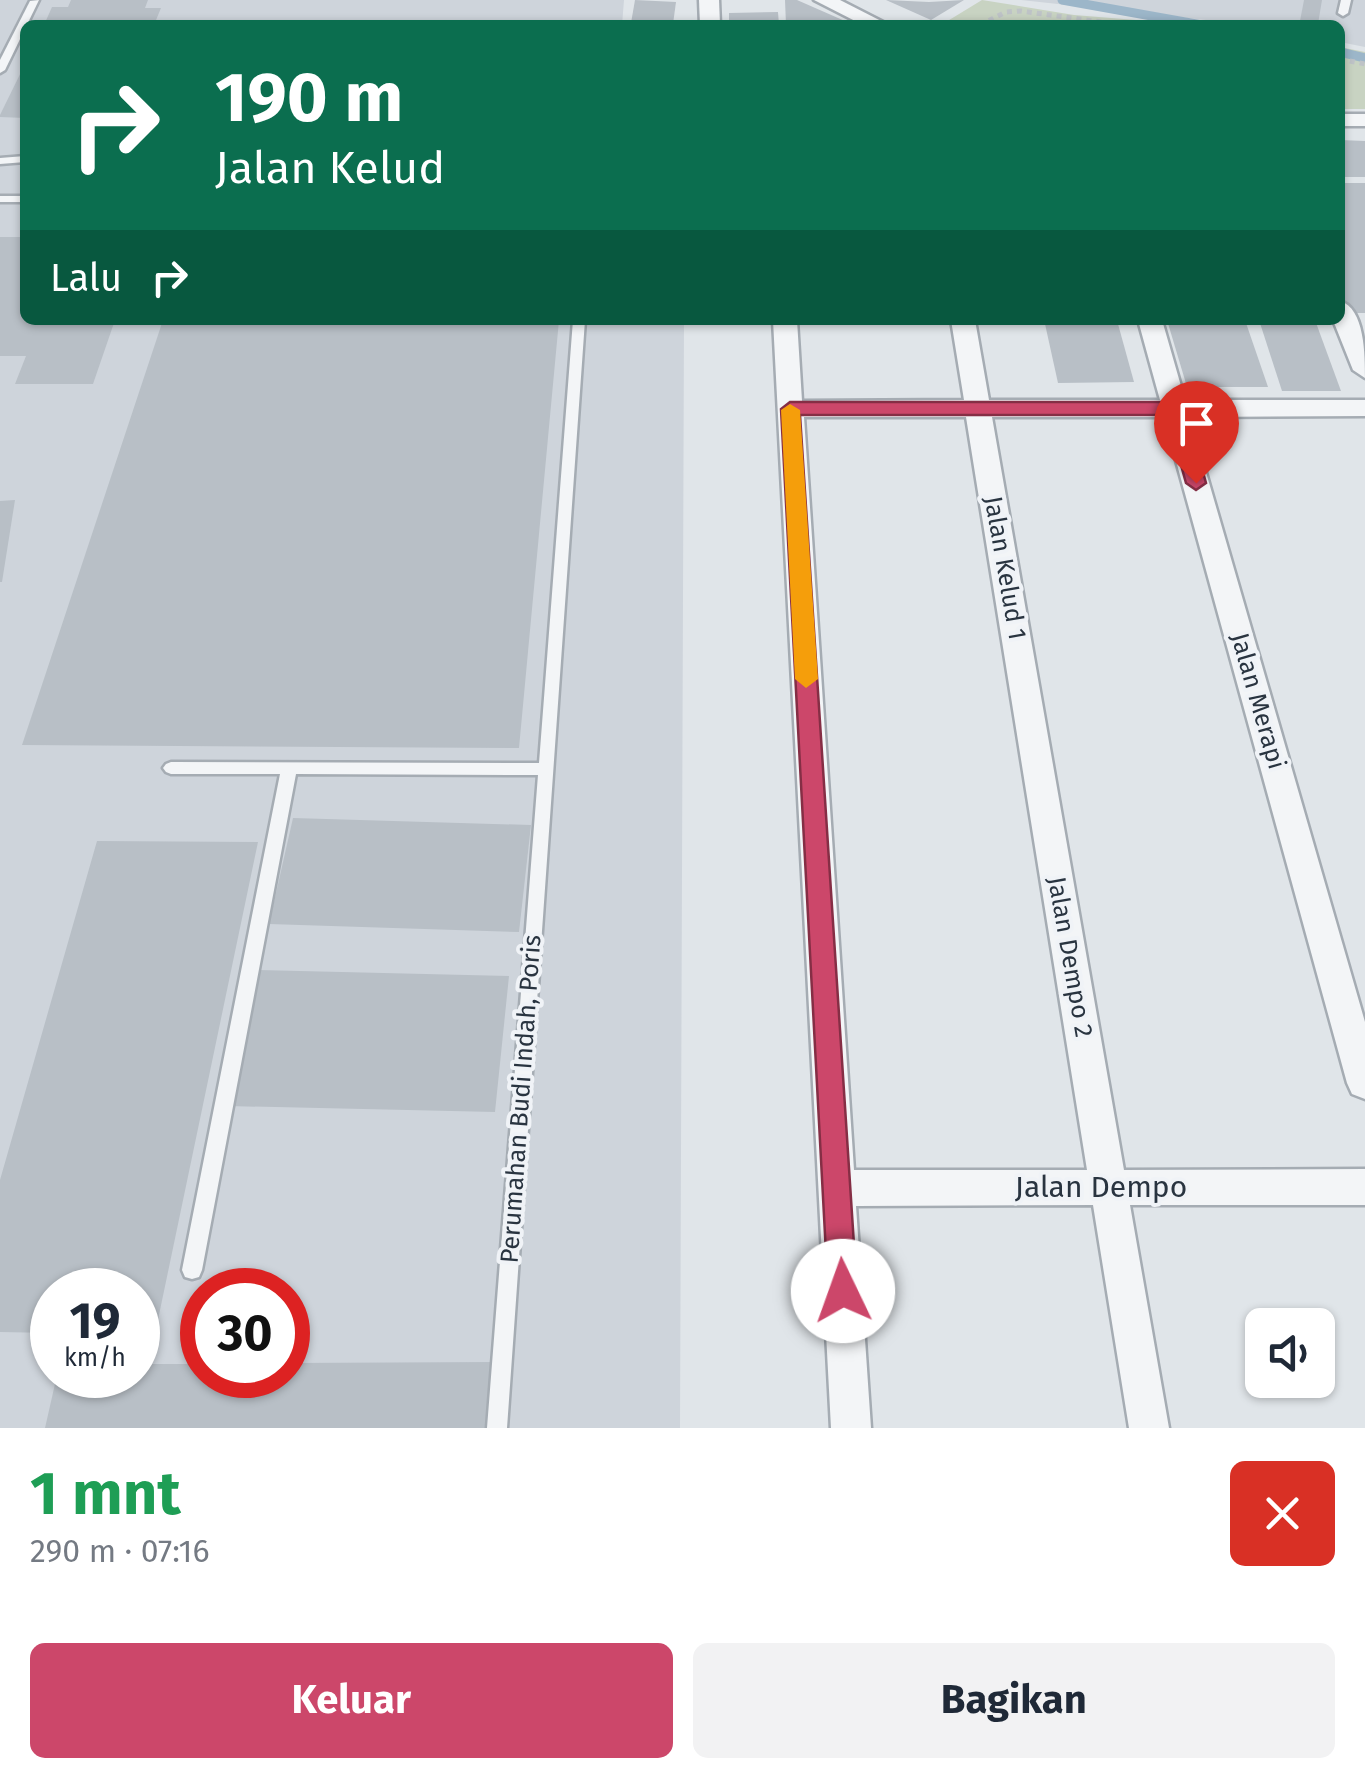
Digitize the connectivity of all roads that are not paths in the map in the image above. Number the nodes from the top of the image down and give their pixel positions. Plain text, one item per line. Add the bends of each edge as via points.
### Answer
1 (824, 0) edge
2 (1346, 0) edge
3 (1343, 14) dead end
4 (868, 20) edge
5 (20, 31) edge
6 (0, 70) edge
7 (1345, 320) edge
8 (578, 325) edge
9 (785, 325) edge
10 (964, 325) edge
11 (1151, 325) edge
12 (1365, 370) edge
13 (978, 408) junction
14 (1175, 408) junction
15 (1365, 408) edge
16 (790, 409) junction
17 (1031, 727) joint
18 (170, 768) dead end
19 (289, 769) junction
20 (546, 769) junction
21 (1365, 1083) edge
22 (1108, 1187) junction
23 (1365, 1187) edge
24 (836, 1188) junction
25 (192, 1268) edge
26 (497, 1428) edge
27 (851, 1428) edge
28 (1149, 1428) edge

1 - 4 street
2 - 3 lane
5 - 6 lane
7 - 12 street
8 - 20 lane, Perumahan Budi Indah, Poris
9 - 16 street
10 - 13 street, Jalan Kelud 1
11 - 14 street, Jalan Merapi
13 - 14 street
13 - 16 street
13 - 17 street, Jalan Kelud 1
14 - 15 street
14 - 21 street, Jalan Merapi
16 - 24 street
17 - 22 street, Jalan Dempo 2
18 - 19 lane
19 - 20 lane
19 - 25 lane
20 - 26 lane, Perumahan Budi Indah, Poris
22 - 23 street, Jalan Dempo
22 - 24 street, Jalan Dempo
22 - 28 street, Jalan Dempo 2
24 - 27 street

